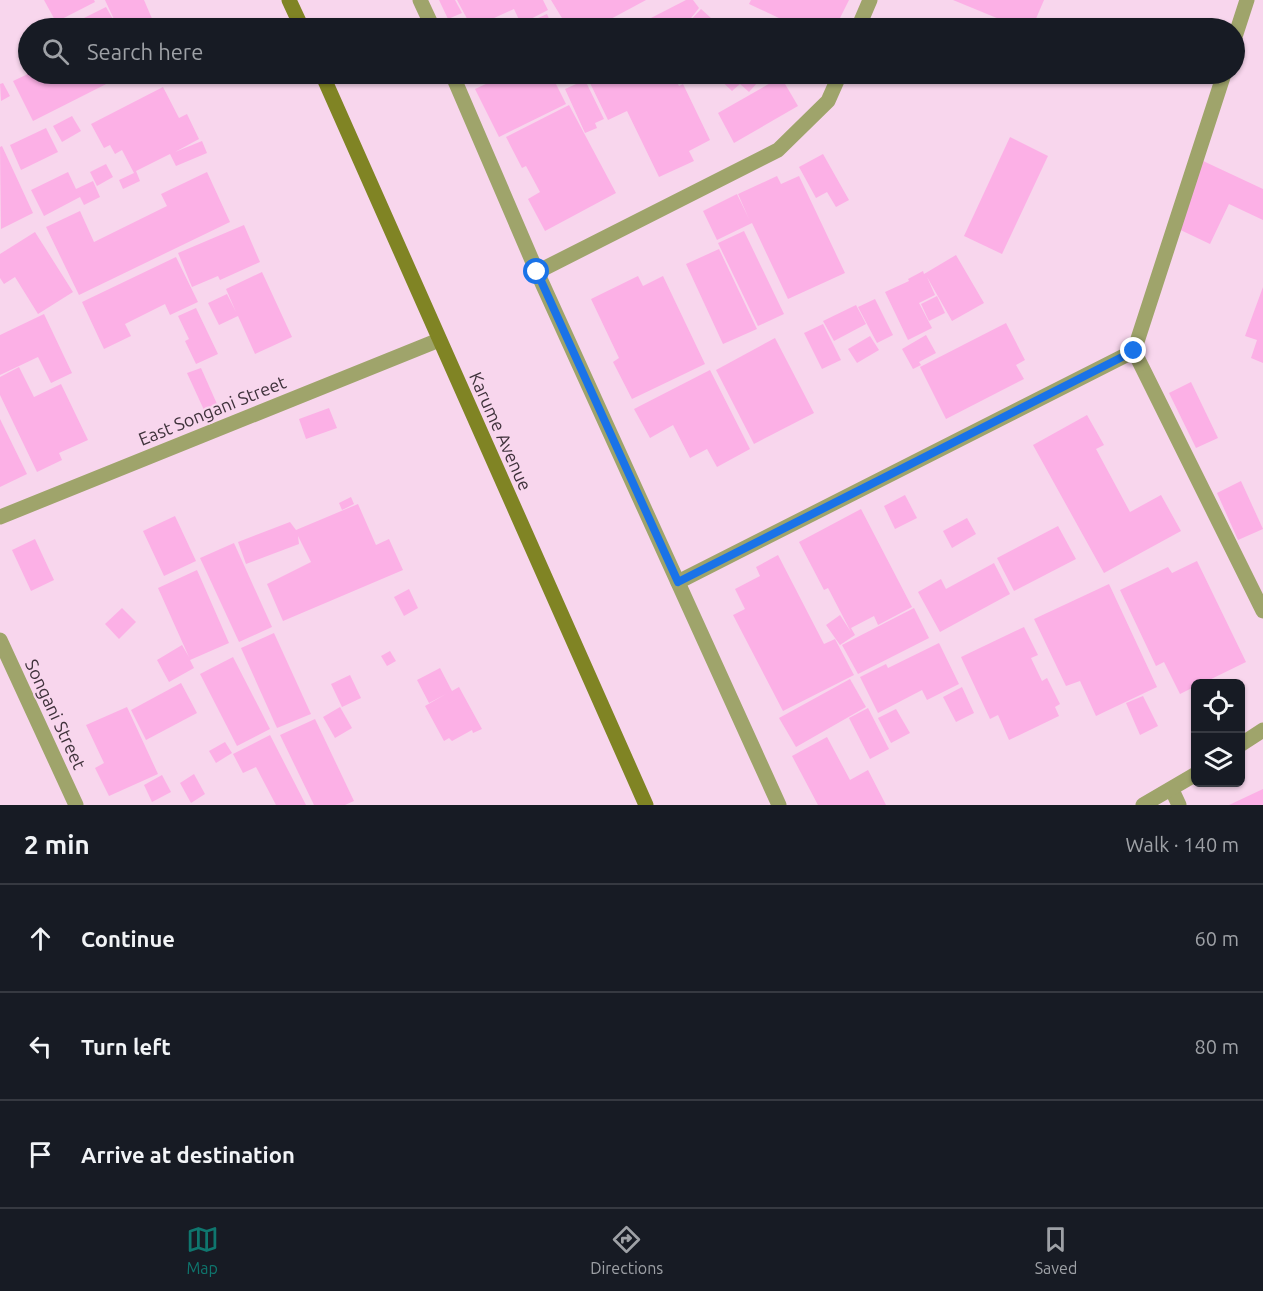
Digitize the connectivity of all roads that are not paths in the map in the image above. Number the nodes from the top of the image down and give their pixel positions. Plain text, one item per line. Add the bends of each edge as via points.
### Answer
1 (289, 0) edge
2 (420, 0) edge
3 (870, 0) edge
4 (1247, 0) edge
5 (297, 18) edge
6 (428, 18) edge
7 (862, 18) edge
8 (1241, 18) edge
9 (326, 84) edge
10 (456, 84) edge
11 (836, 84) edge
12 (1221, 84) edge
13 (537, 272) junction
14 (440, 340) junction
15 (1134, 351) junction
16 (0, 517) edge
17 (678, 582) junction
18 (1263, 611) edge
19 (0, 640) edge
20 (1263, 730) edge
21 (1245, 742) edge
22 (1191, 777) edge
23 (1172, 789) junction
24 (76, 805) edge
25 (646, 805) edge
26 (779, 805) edge
27 (1143, 805) edge
28 (1179, 805) edge

1 - 5 main road
2 - 6 street
3 - 7 street
4 - 8 street
9 - 14 main road, Karume Avenue
10 - 13 street
11 - 13 street via 828,101 778,150
12 - 15 street
13 - 17 street
14 - 16 street, East Songani Street
14 - 25 main road, Karume Avenue
15 - 17 street
15 - 18 street
17 - 26 street
19 - 24 street, Songani Street
20 - 21 street
22 - 23 street
23 - 27 street
23 - 28 street

